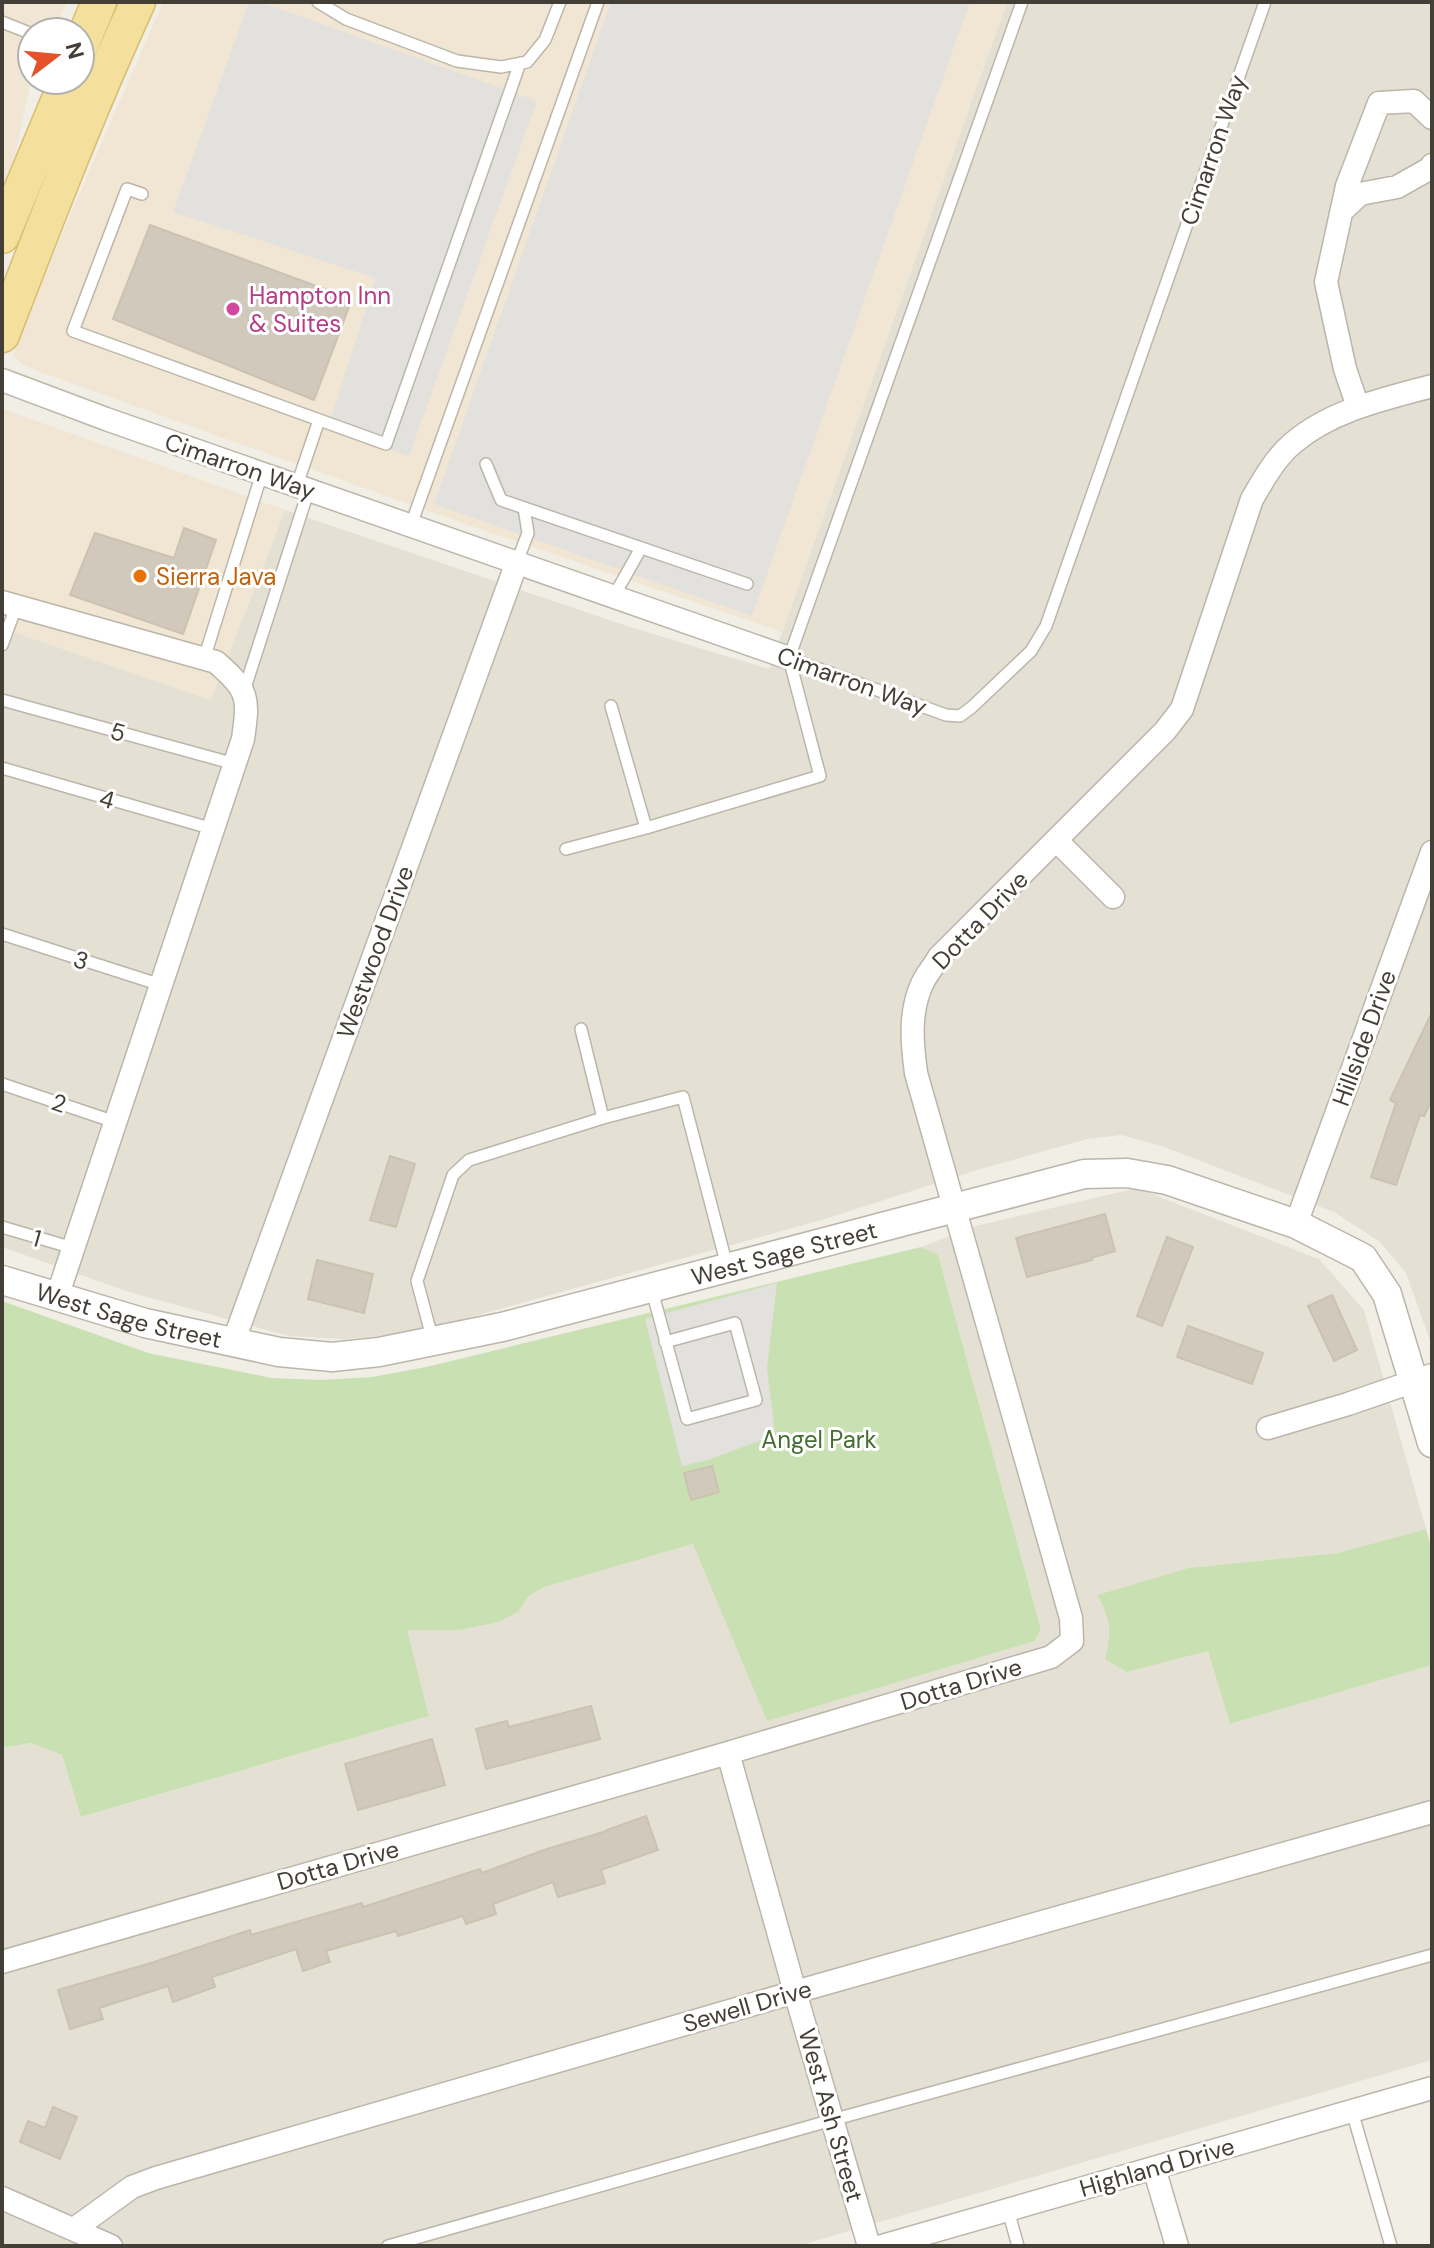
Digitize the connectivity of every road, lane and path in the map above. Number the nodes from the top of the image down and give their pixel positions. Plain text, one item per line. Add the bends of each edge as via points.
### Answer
1 (138, 2) edge
2 (318, 2) edge
3 (560, 2) edge
4 (598, 2) edge
5 (1022, 2) edge
6 (1265, 2) edge
7 (520, 63) junction
8 (60, 96) edge
9 (1432, 118) edge
10 (1432, 165) edge
11 (142, 194) dead end
12 (1342, 211) junction
13 (2, 236) edge
14 (2, 335) edge
15 (2, 380) edge
16 (1432, 386) edge
17 (1358, 407) junction
18 (319, 420) junction
19 (486, 464) dead end
20 (262, 473) junction
21 (303, 487) junction
22 (524, 508) junction
23 (411, 525) junction
24 (641, 548) junction
25 (517, 562) junction
26 (747, 584) dead end
27 (614, 596) junction
28 (9, 604) edge
29 (2, 645) edge
30 (789, 658) junction
31 (204, 659) junction
32 (244, 693) junction
33 (2, 700) edge
34 (611, 706) dead end
35 (235, 764) junction
36 (2, 768) edge
37 (646, 828) junction
38 (213, 829) junction
39 (1057, 841) junction
40 (566, 849) dead end
41 (1432, 852) edge
42 (1113, 897) dead end
43 (2, 934) edge
44 (161, 985) junction
45 (581, 1029) dead end
46 (2, 1084) edge
47 (603, 1118) junction
48 (115, 1122) junction
49 (953, 1207) junction
50 (1296, 1224) junction
51 (2, 1227) edge
52 (73, 1248) junction
53 (727, 1266) junction
54 (2, 1280) edge
55 (650, 1287) junction
56 (57, 1297) junction
57 (433, 1342) junction
58 (665, 1342) junction
59 (233, 1343) junction
60 (1423, 1378) edge
61 (1268, 1428) dead end
62 (1432, 1443) edge
63 (728, 1753) junction
64 (1432, 1812) edge
65 (1432, 1955) edge
66 (2, 1962) edge
67 (795, 1992) junction
68 (1432, 2088) edge
69 (1352, 2111) junction
70 (832, 2120) junction
71 (1154, 2168) junction
72 (2, 2198) edge
73 (1008, 2210) junction
74 (74, 2229) junction
75 (111, 2246) edge
76 (388, 2246) edge
77 (869, 2246) edge
78 (882, 2246) edge
79 (1018, 2246) edge
80 (1177, 2246) edge
81 (1391, 2246) edge

1 - 14 main road
2 - 7 lane via 346,19 457,61 501,67
3 - 7 lane via 545,40 527,62
4 - 23 lane
5 - 30 lane
6 - 30 lane, Cimarron Way via 1046,626 1031,651 960,716
7 - 18 lane via 386,444
8 - 13 main road
9 - 12 street via 1414,101 1379,103
10 - 12 street via 1397,187 1360,194
11 - 18 lane via 127,189 73,331
12 - 17 street via 1326,282
15 - 20 street, Cimarron Way
16 - 17 street, Dotta Drive
17 - 39 street, Dotta Drive via 1292,443 1269,469 1252,499 1182,709
18 - 21 lane
19 - 22 lane via 501,500
20 - 21 street, Cimarron Way
20 - 31 lane
21 - 23 street, Cimarron Way
21 - 32 lane
22 - 24 lane
22 - 25 lane via 528,533
23 - 25 street, Cimarron Way
24 - 26 lane
24 - 27 lane
25 - 27 street, Cimarron Way
25 - 59 street, Westwood Drive
27 - 30 street, Cimarron Way
28 - 29 lane
28 - 31 street
30 - 37 lane via 820,776
31 - 32 street via 216,662
32 - 35 street via 248,707
33 - 35 lane, 5
34 - 37 lane
35 - 38 street
36 - 38 lane, 4
37 - 40 lane
38 - 44 street
39 - 42 street
39 - 49 street, Dotta Drive via 939,957 922,984 912,1045
41 - 50 street, Hillside Drive
43 - 44 lane, 3
44 - 48 street
45 - 47 lane
46 - 48 lane, 2
47 - 53 lane via 683,1097
47 - 57 lane via 469,1160 453,1175 417,1281
48 - 52 street
49 - 50 street, West Sage Street via 1084,1174 1127,1173 1167,1180
49 - 53 street, West Sage Street
49 - 63 street, Dotta Drive via 1071,1618 1072,1641 1051,1657
50 - 60 street, West Sage Street via 1363,1258 1387,1294
51 - 52 lane, 1
52 - 56 street
53 - 55 street, West Sage Street
54 - 56 street, West Sage Street
55 - 57 street, West Sage Street
55 - 58 lane
56 - 59 street, West Sage Street
57 - 59 street, West Sage Street via 332,1357
58 - 58 lane via 687,1419 756,1400 735,1323
60 - 61 street
60 - 62 street, West Sage Street
63 - 66 street, Dotta Drive
63 - 67 street, West Ash Street
64 - 67 street, Sewell Drive
65 - 70 lane
67 - 70 street, West Ash Street
67 - 74 street, Sewell Drive via 156,2178 132,2187
68 - 69 street, Highland Drive
69 - 71 street, Highland Drive
69 - 81 lane
70 - 76 lane
70 - 77 street, West Ash Street
71 - 73 street, Highland Drive
71 - 80 street
72 - 74 street
73 - 78 street, Highland Drive
73 - 79 lane
74 - 75 street

